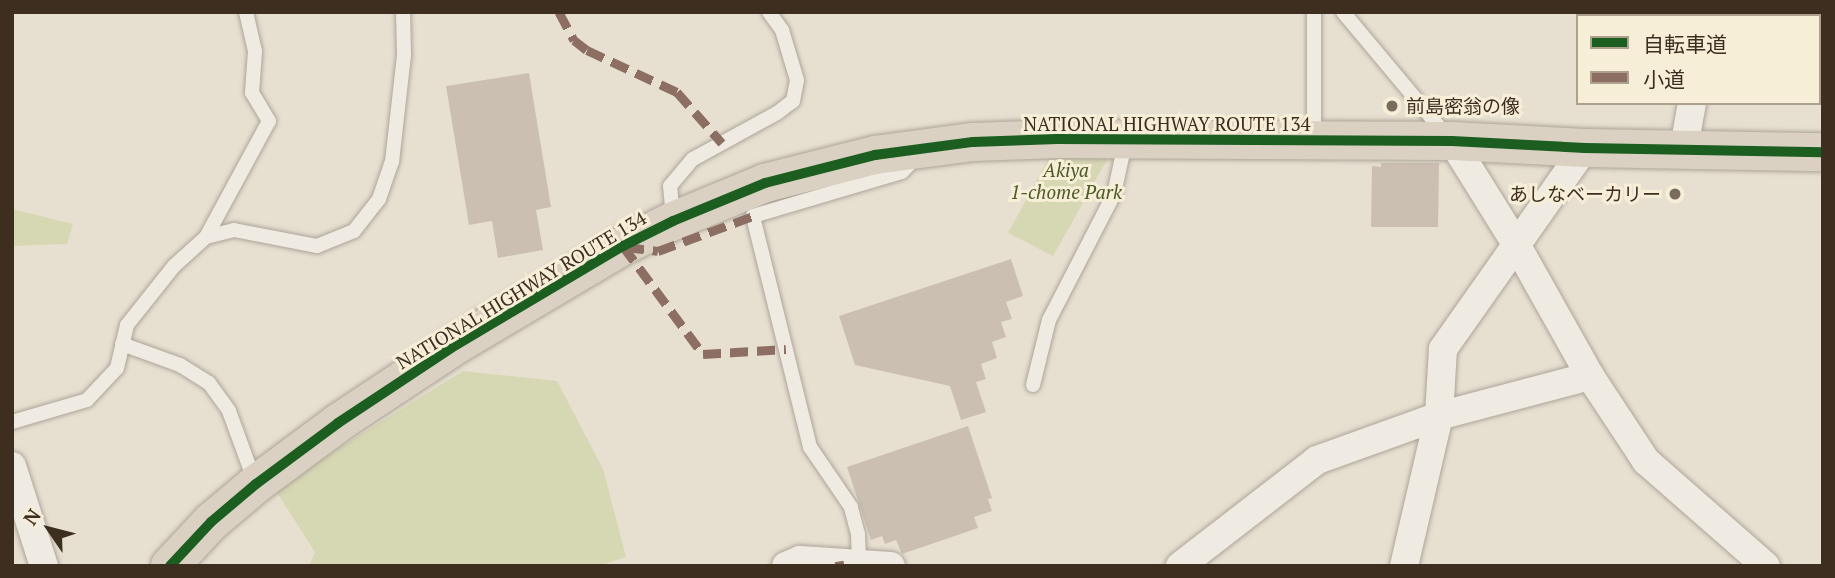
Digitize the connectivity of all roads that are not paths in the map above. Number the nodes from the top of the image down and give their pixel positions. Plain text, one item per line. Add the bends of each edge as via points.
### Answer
1 (246, 12) edge
2 (403, 12) edge
3 (769, 12) edge
4 (1314, 12) edge
5 (1343, 12) edge
6 (1692, 105) edge
7 (1126, 137) junction
8 (1451, 141) junction
9 (1314, 142) junction
10 (1684, 147) junction
11 (1585, 148) junction
12 (922, 149) junction
13 (1823, 152) edge
14 (673, 221) junction
15 (206, 237) junction
16 (1516, 244) junction
17 (122, 344) junction
18 (1590, 376) junction
19 (1033, 385) dead end
20 (1439, 416) junction
21 (12, 422) edge
22 (12, 466) edge
23 (256, 484) junction
24 (859, 562) junction
25 (44, 566) edge
26 (170, 566) edge
27 (786, 566) edge
28 (891, 566) edge
29 (1180, 566) edge
30 (1404, 566) edge
31 (1766, 566) edge

1 - 15 lane via 255,51 251,93 269,121
2 - 15 lane via 404,55 392,162 379,199 354,231 317,246 234,230
3 - 14 lane via 782,30 797,80 793,101 693,159 670,186
4 - 9 lane
5 - 8 lane
6 - 10 street
7 - 9 highway, NATIONAL HIGHWAY ROUTE 134
7 - 12 highway, NATIONAL HIGHWAY ROUTE 134 via 974,142
7 - 19 lane via 1114,194 1049,320
8 - 9 highway, NATIONAL HIGHWAY ROUTE 134
8 - 11 highway, NATIONAL HIGHWAY ROUTE 134
8 - 16 street
10 - 11 highway, NATIONAL HIGHWAY ROUTE 134
10 - 13 highway, NATIONAL HIGHWAY ROUTE 134
11 - 16 street
12 - 14 highway, NATIONAL HIGHWAY ROUTE 134 via 876,155 765,183
12 - 24 lane via 902,172 753,216 810,447 851,507
14 - 23 highway, NATIONAL HIGHWAY ROUTE 134 via 622,246 456,345
15 - 17 lane via 174,266 127,325
16 - 18 street
16 - 20 street via 1443,349
17 - 21 lane via 117,368 87,400
17 - 23 lane via 180,365 209,383 229,411
18 - 20 street
18 - 31 street via 1646,461
20 - 29 street via 1317,460
20 - 30 street
22 - 25 street
23 - 26 highway, NATIONAL HIGHWAY ROUTE 134 via 211,522
24 - 27 street via 800,560
24 - 28 street

